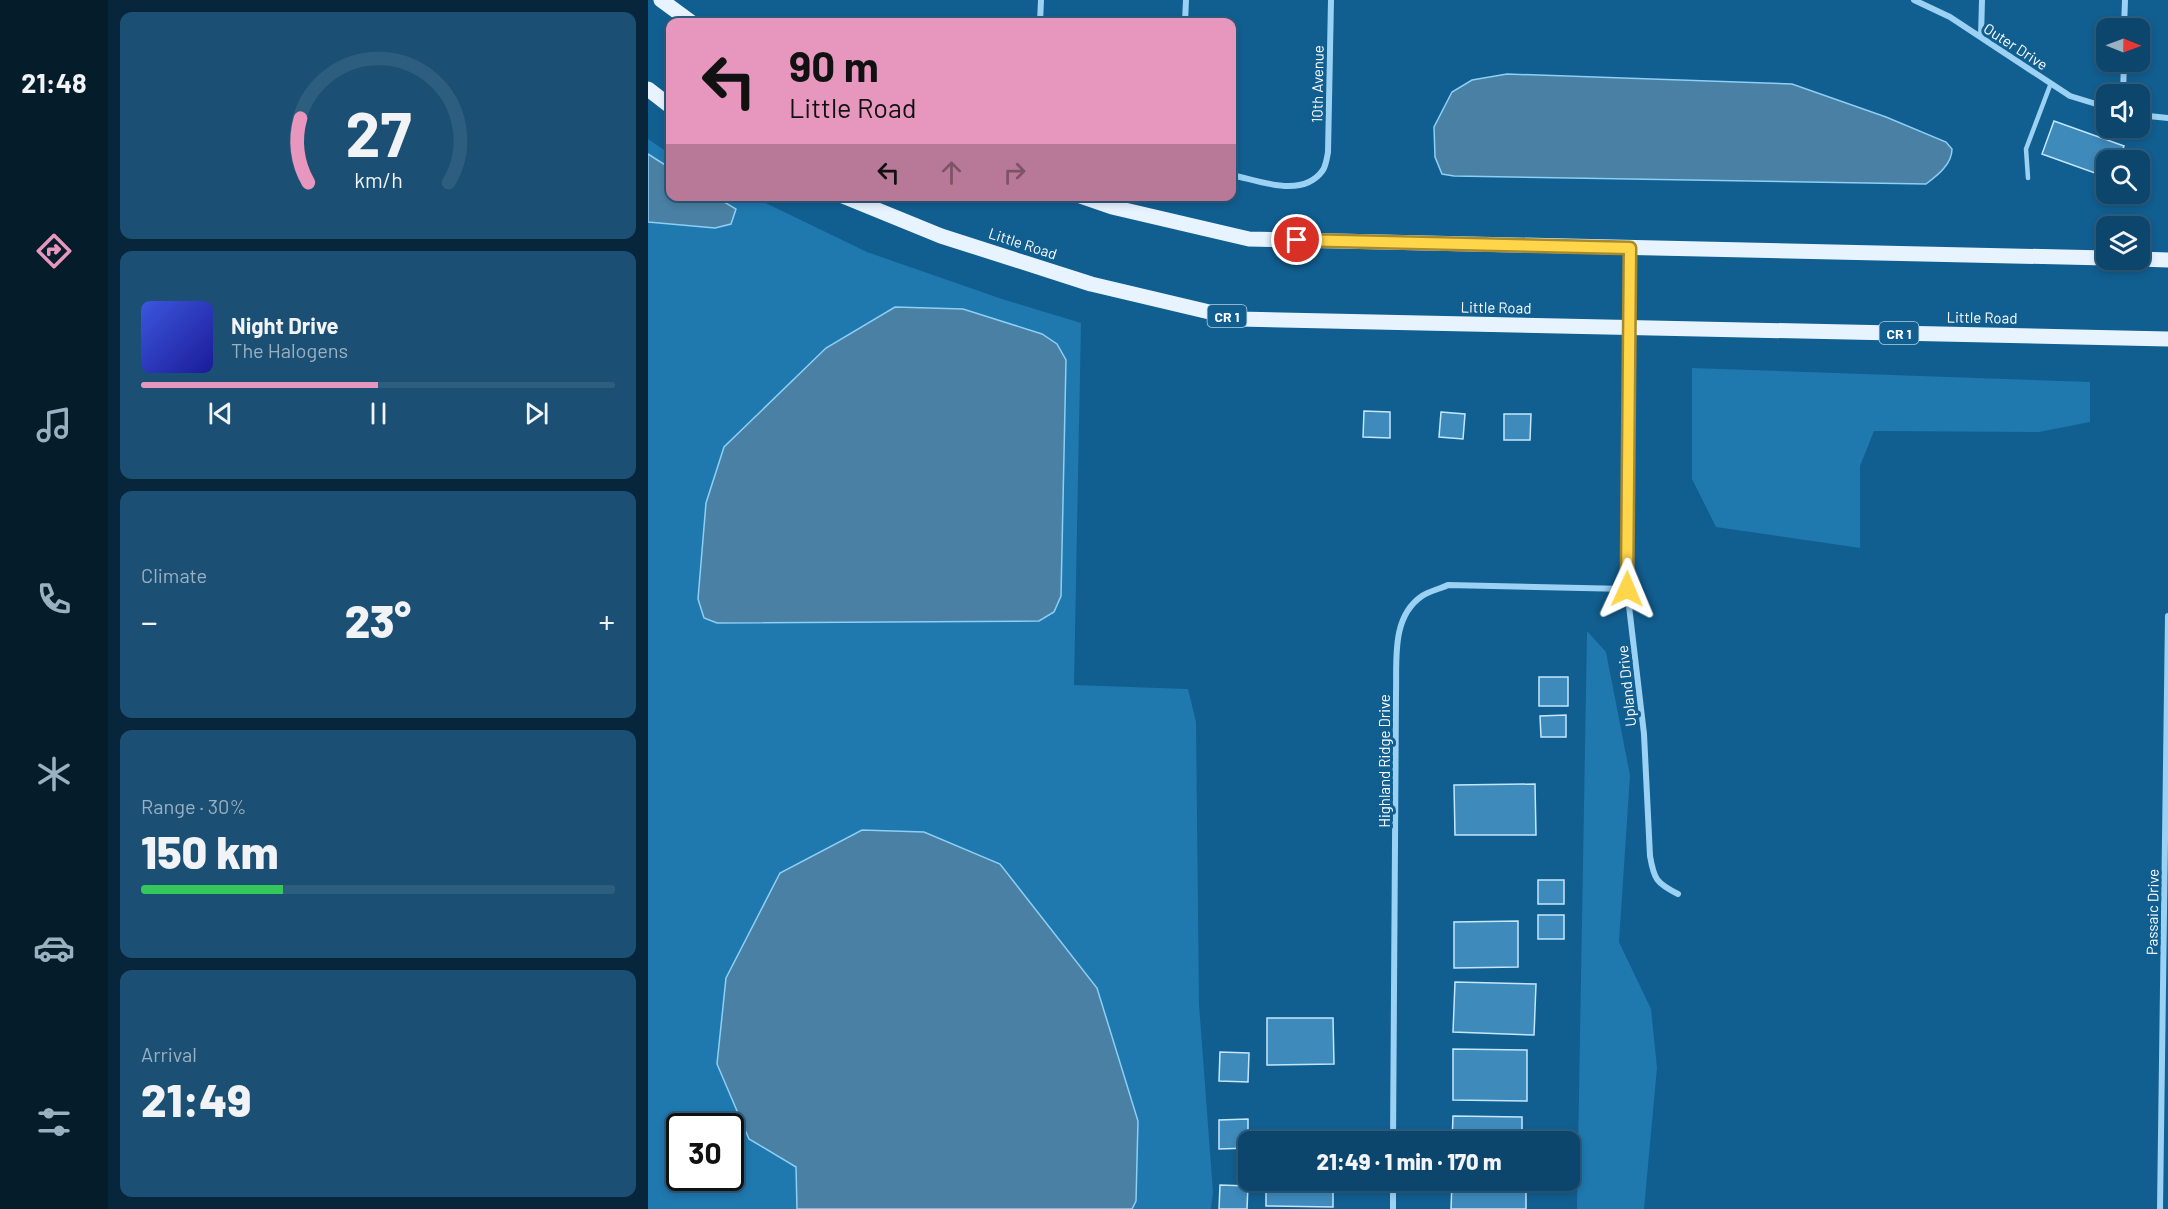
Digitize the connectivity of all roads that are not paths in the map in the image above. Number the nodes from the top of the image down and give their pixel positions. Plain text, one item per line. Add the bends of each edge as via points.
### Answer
1 (661, 0) edge
2 (1041, 0) edge
3 (1186, 0) edge
4 (1331, 0) edge
5 (1914, 0) edge
6 (1982, 0) edge
7 (2125, 0) edge
8 (686, 18) edge
9 (1040, 18) edge
10 (1185, 18) edge
11 (2124, 18) edge
12 (1981, 37) junction
13 (2051, 83) junction
14 (648, 90) edge
15 (666, 103) edge
16 (2096, 105) edge
17 (2150, 116) edge
18 (2168, 118) edge
19 (1236, 176) edge
20 (2028, 178) dead end
21 (855, 201) edge
22 (1095, 201) edge
23 (1630, 248) junction
24 (2096, 258) edge
25 (2150, 259) edge
26 (2168, 260) edge
27 (1630, 327) junction
28 (2168, 339) edge
29 (1627, 589) junction
30 (2168, 616) edge
31 (1678, 894) dead end
32 (1393, 1131) edge
33 (1393, 1191) edge
34 (1393, 1209) edge
35 (2160, 1209) edge

1 - 8 main road
2 - 9 street
3 - 10 street
4 - 19 street, 10th Avenue via 1328,152 1324,169 1311,182 1294,188
5 - 12 street, Outer Drive
6 - 12 street
7 - 11 street
12 - 13 street, Outer Drive
13 - 16 street, Outer Drive via 2070,96
13 - 20 lane via 2026,149
14 - 15 main road
17 - 18 street
21 - 27 main road, Little Road / CR 1 via 941,236 1091,284 1239,319
22 - 23 main road via 1249,239
23 - 24 main road
23 - 27 street, Upland Drive
25 - 26 main road
27 - 28 main road, Little Road / CR 1
27 - 29 street, Upland Drive
29 - 31 street, Upland Drive via 1644,734 1653,875 1661,886
29 - 32 street, Highland Ridge Drive via 1448,585 1423,595 1402,618 1397,654
30 - 35 street, Passaic Drive
33 - 34 street

